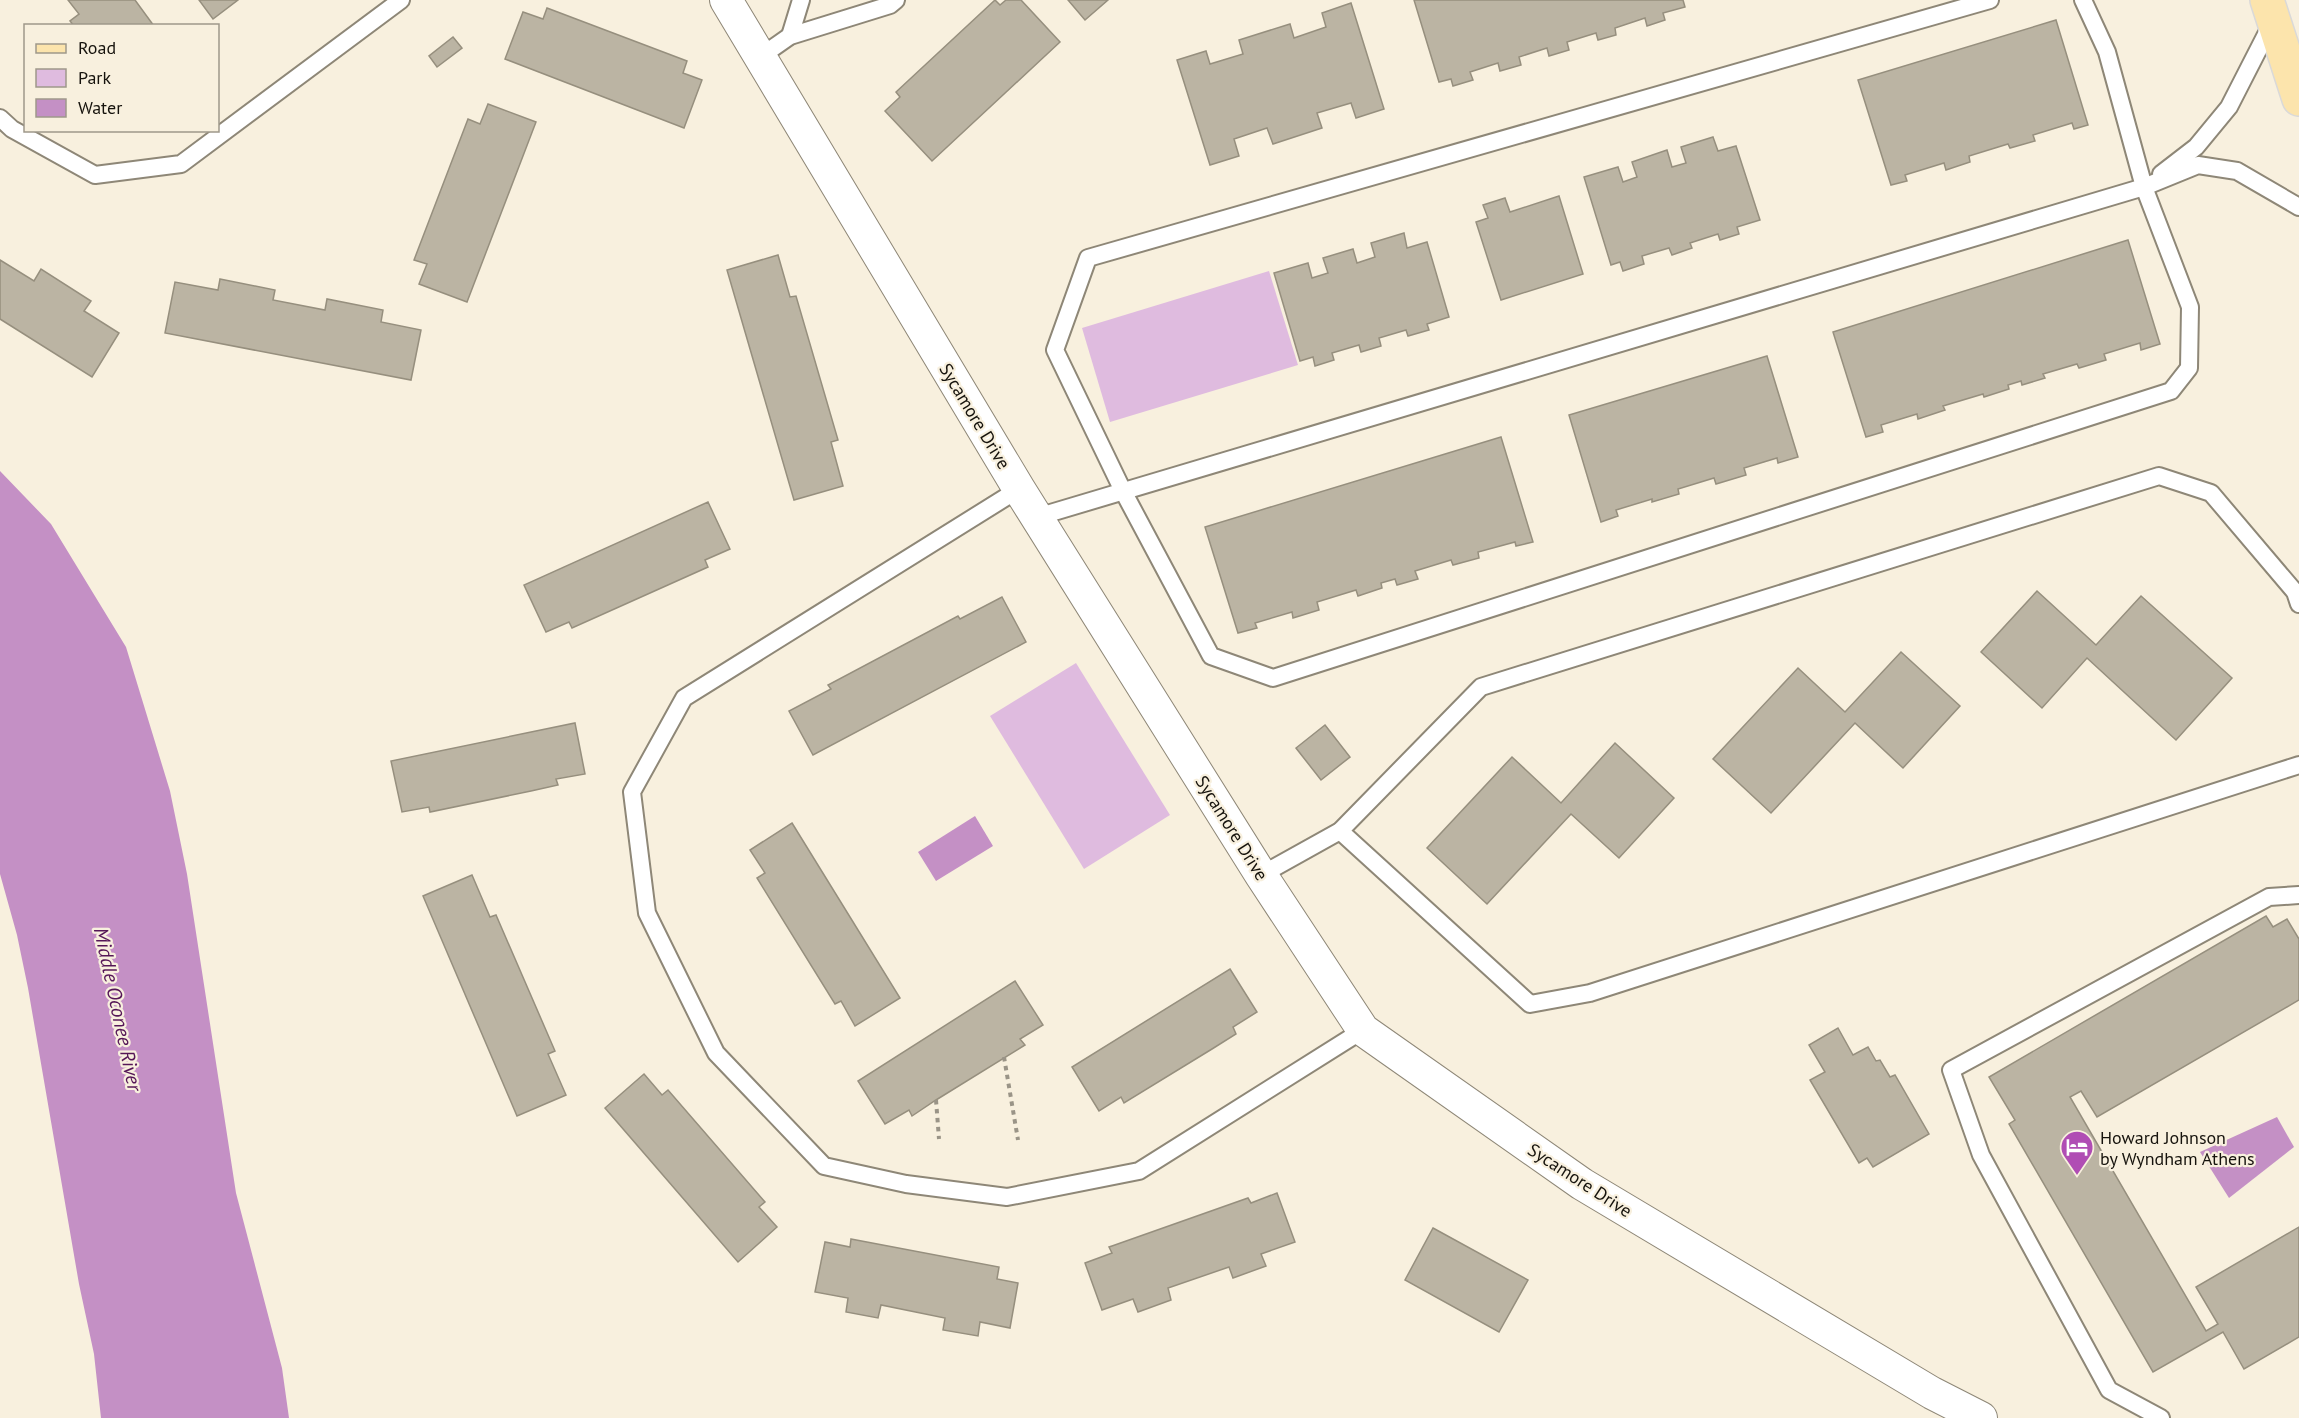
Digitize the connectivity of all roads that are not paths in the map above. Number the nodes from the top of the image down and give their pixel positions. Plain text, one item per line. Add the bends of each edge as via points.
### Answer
1 (401, 0) edge
2 (726, 0) edge
3 (801, 0) edge
4 (896, 0) edge
5 (1990, 0) edge
6 (2083, 0) edge
7 (2270, 10) edge
8 (790, 36) junction
9 (760, 57) junction
10 (2299, 99) edge
11 (0, 118) edge
12 (2144, 187) junction
13 (2299, 207) edge
14 (1019, 489) junction
15 (1123, 491) junction
16 (1037, 517) junction
17 (2298, 596) edge
18 (2299, 765) edge
19 (1340, 831) junction
20 (1261, 875) junction
21 (2299, 895) edge
22 (1363, 1030) junction
23 (1981, 1418) edge
24 (2161, 1418) edge

1 - 11 lane via 182,165 94,175 12,129
2 - 9 street, Sycamore Drive
3 - 8 lane
4 - 8 lane
5 - 15 lane via 1088,258 1055,350
6 - 12 lane via 2107,52
7 - 10 main road
7 - 12 lane via 2229,107 2196,147
8 - 9 lane
9 - 14 street, Sycamore Drive
12 - 13 lane via 2198,165 2237,171
12 - 15 lane
12 - 15 lane via 2190,307 2189,368 2171,391 1273,678 1211,656
14 - 16 street, Sycamore Drive
14 - 22 lane via 684,698 632,792 647,914 716,1053 824,1166 906,1184 1007,1197 1139,1171
15 - 16 lane
16 - 20 street, Sycamore Drive
17 - 19 lane via 2211,493 2159,476 1480,687
18 - 19 lane via 1590,993 1530,1004
19 - 20 lane
20 - 22 street, Sycamore Drive
21 - 24 lane via 2269,897 1951,1070 1981,1155 2109,1390
22 - 23 street, Sycamore Drive via 1582,1184 1932,1393

